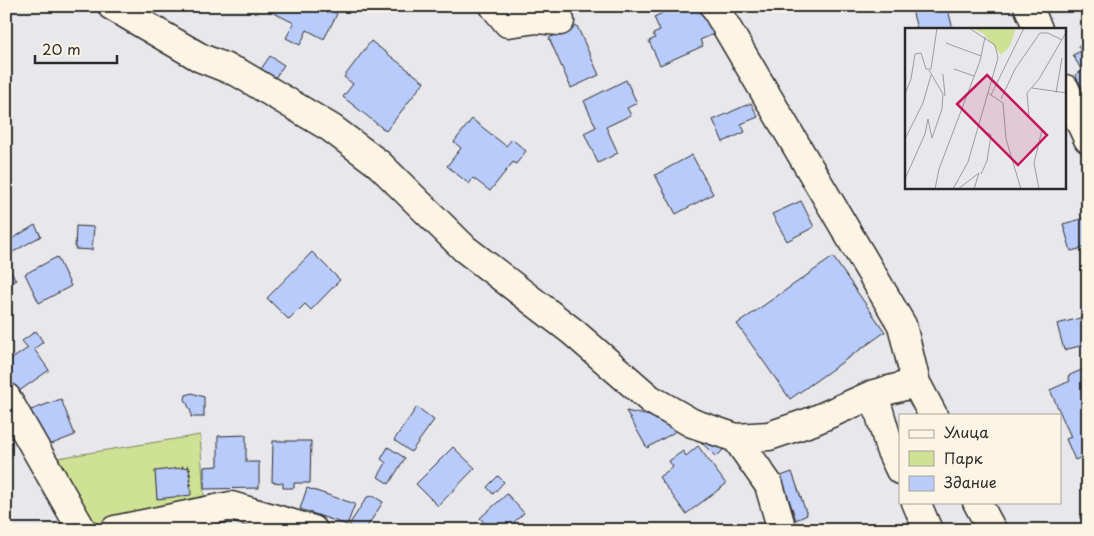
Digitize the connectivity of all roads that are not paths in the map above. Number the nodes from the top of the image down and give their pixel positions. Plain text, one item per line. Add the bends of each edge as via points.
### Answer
1 (112, 6) edge
2 (494, 6) edge
3 (714, 6) edge
4 (1028, 6) edge
5 (560, 21) dead end
6 (1038, 28) edge
7 (1066, 90) edge
8 (1088, 139) edge
9 (916, 383) junction
10 (874, 394) junction
11 (6, 398) edge
12 (932, 414) edge
13 (769, 436) junction
14 (736, 438) junction
15 (899, 468) edge
16 (769, 485) junction
17 (917, 504) edge
18 (979, 504) edge
19 (82, 530) edge
20 (115, 530) edge
21 (313, 530) edge
22 (782, 530) edge
23 (928, 530) edge
24 (992, 530) edge

1 - 14 street via 201,58 239,73 331,128 379,164 465,249 573,332 650,399 692,423
2 - 5 street via 508,23
3 - 9 street via 902,325
4 - 6 street
7 - 8 street
9 - 10 street
9 - 12 street
10 - 13 street
10 - 15 street
11 - 19 street
13 - 14 street
13 - 16 street via 764,452
14 - 16 street
16 - 22 street
17 - 23 street
18 - 24 street
20 - 21 street via 177,507 231,506

